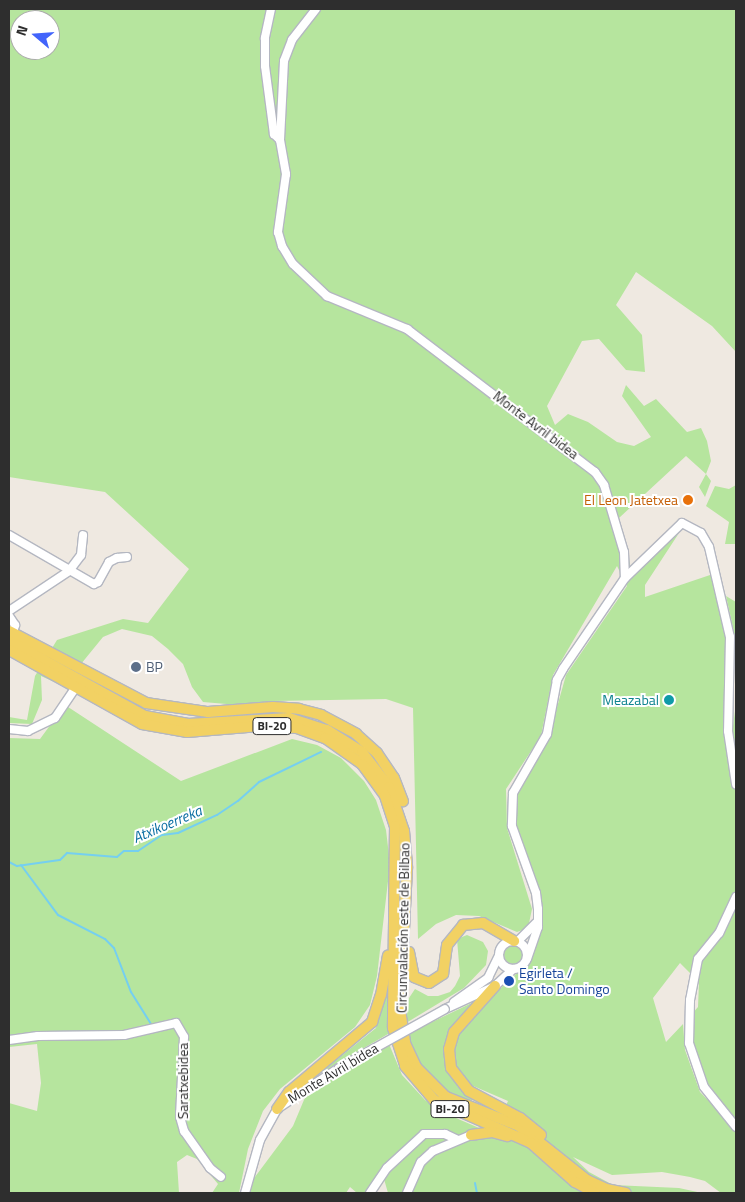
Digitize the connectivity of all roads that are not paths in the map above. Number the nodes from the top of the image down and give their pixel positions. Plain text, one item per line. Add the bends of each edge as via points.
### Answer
1 (271, 9) edge
2 (316, 9) edge
3 (280, 140) junction
4 (9, 535) edge
5 (83, 535) dead end
6 (127, 557) dead end
7 (69, 571) junction
8 (624, 578) junction
9 (9, 611) edge
10 (9, 616) edge
11 (10, 635) edge
12 (9, 650) edge
13 (75, 688) junction
14 (9, 729) edge
15 (736, 784) edge
16 (406, 892) junction
17 (736, 897) edge
18 (396, 899) junction
19 (409, 912) junction
20 (538, 919) junction
21 (516, 941) junction
22 (499, 955) junction
23 (527, 959) junction
24 (513, 969) junction
25 (495, 986) junction
26 (444, 1009) junction
27 (9, 1040) edge
28 (277, 1109) junction
29 (736, 1127) edge
30 (438, 1133) junction
31 (471, 1135) junction
32 (458, 1140) junction
33 (553, 1151) junction
34 (542, 1153) junction
35 (221, 1177) dead end
36 (245, 1193) edge
37 (370, 1193) edge
38 (407, 1193) edge
39 (595, 1193) edge
40 (626, 1193) edge

1 - 3 street via 265,38 265,66 274,134
2 - 3 street, Monte Avril bidea via 287,50
3 - 8 street, Monte Avril bidea via 286,174 278,232 293,264 327,296 407,328 595,472 604,485 624,552
4 - 7 street
5 - 7 street via 81,555
6 - 7 street via 110,562 94,584
7 - 9 street
8 - 15 street via 682,523 701,533 709,547 730,637 728,731
8 - 20 street via 557,680 547,734 513,793 512,826 536,893
10 - 11 street via 15,625
11 - 16 main road, Circunvalación este de Bilbao / BI-20 via 145,716 188,724 289,718 314,724 340,736 373,762 396,802 406,849
11 - 19 main road via 146,704 208,712 273,707 299,709 333,720 361,737 394,778 404,803 411,848
12 - 13 main road, Circunvalación este de Bilbao / BI-20
13 - 14 street via 55,718 28,731
13 - 18 main road, Circunvalación este de Bilbao / BI-20 via 123,716 161,729 194,732 276,726 297,728 337,745 372,775 392,814 397,841
16 - 19 main road
16 - 33 main road, Circunvalación este de Bilbao / BI-20 via 400,1010 405,1043 416,1067 446,1097 519,1126
17 - 29 street via 719,933 698,959 690,1000 689,1043 704,1087
18 - 28 main road via 381,995 372,1022 289,1092
18 - 34 main road, Circunvalación este de Bilbao / BI-20 via 393,1028 405,1066 434,1100 458,1113 506,1130
19 - 21 main road via 410,966 414,977 424,982 440,978 450,938 463,925 483,923
20 - 21 street via 532,930
20 - 23 street
21 - 22 street via 503,945
21 - 23 street via 526,948
22 - 24 street via 504,965
22 - 26 street, Monte Avril bidea via 488,978
23 - 24 street
24 - 25 street, Monte Avril bidea
25 - 26 street, Monte Avril bidea
25 - 33 main road via 454,1032 449,1049 455,1077 469,1091 530,1125 550,1142
26 - 28 street, Monte Avril bidea, bridge via 339,1068
27 - 35 street, Saratxebidea via 38,1036 124,1035 176,1023 184,1037 180,1116 184,1131 210,1168
28 - 36 street, Monte Avril bidea via 260,1140
30 - 31 street
30 - 32 street
30 - 37 street via 424,1134 402,1152
31 - 32 street
31 - 34 main road via 492,1132
32 - 38 street via 421,1162
33 - 40 main road, Circunvalación este de Bilbao / BI-20 via 595,1185
34 - 39 main road, Circunvalación este de Bilbao / BI-20 via 576,1182

